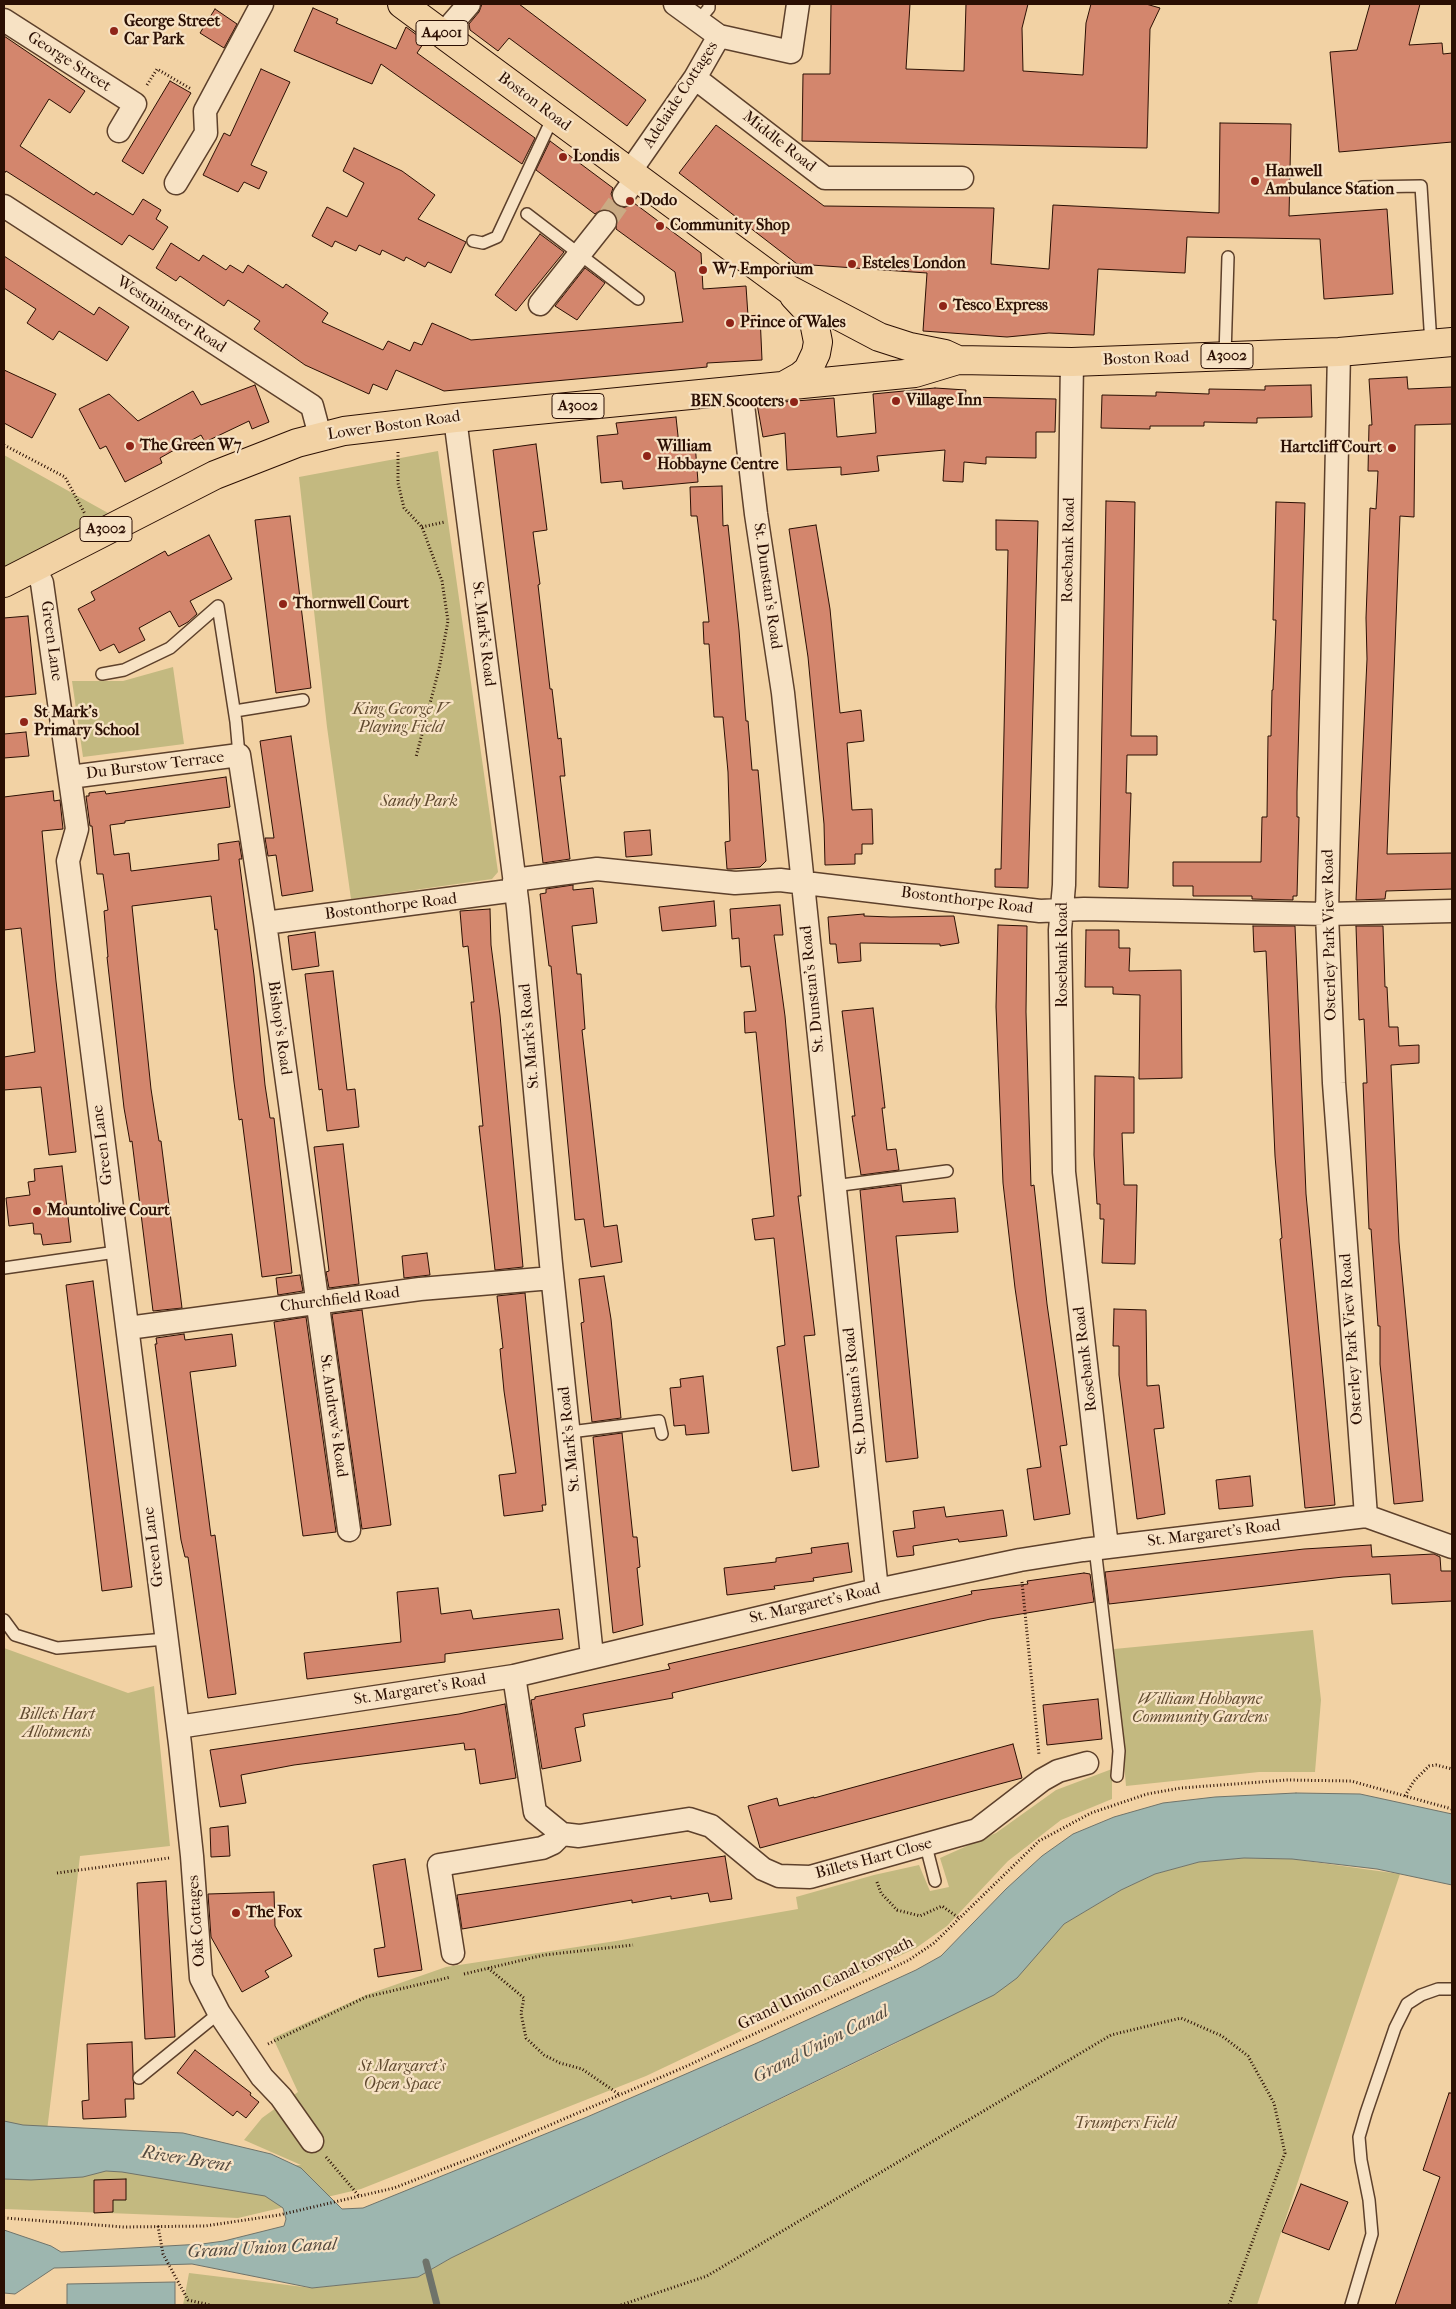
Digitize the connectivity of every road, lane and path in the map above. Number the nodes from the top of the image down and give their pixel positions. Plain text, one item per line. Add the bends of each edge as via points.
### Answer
1 (262, 4) edge
2 (402, 4) edge
3 (469, 4) edge
4 (675, 4) edge
5 (798, 4) edge
6 (704, 12) edge
7 (4, 20) edge
8 (443, 34) junction
9 (719, 36) junction
10 (695, 78) junction
11 (210, 101) junction
12 (135, 104) junction
13 (553, 117) junction
14 (118, 131) dead end
15 (962, 178) dead end
16 (630, 182) junction
17 (176, 183) dead end
18 (1362, 187) dead end
19 (4, 206) edge
20 (527, 214) dead end
21 (605, 222) tunnel mouth
22 (473, 241) dead end
23 (579, 255) junction
24 (1228, 257) dead end
25 (788, 289) junction
26 (638, 299) dead end
27 (540, 304) dead end
28 (1441, 343) edge
29 (1339, 352) junction
30 (1225, 356) junction
31 (958, 360) junction
32 (1072, 362) junction
33 (785, 385) junction
34 (741, 388) junction
35 (455, 418) junction
36 (320, 436) junction
37 (4, 445) edge
38 (398, 452) dead end
39 (446, 522) dead end
40 (422, 527) junction
41 (97, 534) junction
42 (34, 566) junction
43 (4, 583) edge
44 (102, 674) dead end
45 (303, 700) dead end
46 (234, 711) junction
47 (239, 755) junction
48 (416, 757) dead end
49 (70, 777) junction
50 (802, 882) junction
51 (515, 885) junction
52 (1062, 908) junction
53 (1452, 911) edge
54 (1327, 914) junction
55 (265, 922) junction
56 (947, 1171) dead end
57 (834, 1186) junction
58 (116, 1252) junction
59 (4, 1268) edge
60 (552, 1278) junction
61 (316, 1302) junction
62 (128, 1328) junction
63 (570, 1432) junction
64 (662, 1434) dead end
65 (1366, 1516) junction
66 (349, 1530) dead end
67 (1452, 1546) edge
68 (1101, 1547) junction
69 (1020, 1560) junction
70 (878, 1590) junction
71 (4, 1620) edge
72 (166, 1639) junction
73 (592, 1656) junction
74 (514, 1676) junction
75 (178, 1727) junction
76 (1087, 1763) dead end
77 (1452, 1769) edge
78 (1117, 1776) dead end
79 (1042, 1780) junction
80 (1405, 1796) junction
81 (1452, 1809) edge
82 (562, 1834) junction
83 (926, 1846) junction
84 (192, 1856) junction
85 (868, 1861) junction
86 (56, 1872) dead end
87 (935, 1882) dead end
88 (959, 1918) junction
89 (633, 1945) dead end
90 (453, 1953) dead end
91 (488, 1968) junction
92 (1452, 1989) edge
93 (219, 2013) junction
94 (247, 2054) junction
95 (139, 2078) dead end
96 (620, 2095) junction
97 (312, 2142) joint
98 (359, 2196) junction
99 (4, 2218) edge
100 (158, 2226) junction
101 (210, 2305) edge
102 (621, 2305) edge
103 (1229, 2305) edge
104 (1351, 2305) edge

1 - 11 street
2 - 8 main road, Boston Road / A4001
3 - 8 street
4 - 6 street, Adelaide Cottages
5 - 9 street via 791,52
6 - 9 street, Adelaide Cottages
7 - 12 street, George Street
8 - 13 main road, Boston Road / A4001
9 - 10 street, Adelaide Cottages
10 - 15 street, Middle Road via 825,178
10 - 16 street, Adelaide Cottages
11 - 12 path via 157,69
11 - 17 street via 205,111 206,133
12 - 14 street
13 - 16 main road, Boston Road / A4001
13 - 22 lane via 497,237 483,244
16 - 25 main road, Boston Road / A4001
18 - 28 lane via 1421,186
19 - 36 street, Westminster Road via 312,406
20 - 23 lane
21 - 23 street
23 - 26 lane
23 - 27 street
24 - 30 lane
25 - 31 main road, Boston Road / A4001 via 879,337
25 - 33 main road, Boston Road / A4001 via 809,312 818,342 808,370
28 - 29 main road, Boston Road / A3002
29 - 30 main road, Boston Road / A3002
29 - 54 street, Osterley Park View Road
30 - 32 main road, Boston Road / A3002
31 - 32 main road, Boston Road / A3002
31 - 33 main road, Boston Road / A3002 via 915,373
32 - 52 street, Rosebank Road
33 - 34 main road, Lower Boston Road / A3002
34 - 35 main road, Lower Boston Road / A3002
34 - 50 street, St. Dunstan's Road via 783,693
35 - 36 main road, Lower Boston Road / A3002
35 - 51 street, St. Mark's Road
36 - 41 main road, Lower Boston Road / A3002 via 215,475
37 - 41 path via 65,477
38 - 40 path via 398,483 404,508
39 - 40 path
40 - 48 path via 442,581 448,621
41 - 42 main road, Lower Boston Road / A3002
42 - 43 main road, Lower Boston Road / A3002
42 - 49 street, Green Lane via 42,583
44 - 46 lane via 124,670 170,648 218,606
45 - 46 lane
46 - 47 lane
47 - 49 street, Du Burstow Terrace
47 - 55 street, Bishop's Road
49 - 58 street, Green Lane via 77,829 68,861
50 - 51 street, Bostonthorpe Road via 735,882 596,869
50 - 52 street, Bostonthorpe Road via 1040,911
50 - 57 street, St. Dunstan's Road
51 - 55 street, Bostonthorpe Road
51 - 60 street, St. Mark's Road
52 - 54 street, Bostonthorpe Road
52 - 68 street, Rosebank Road via 1064,1172
53 - 54 street, Bostonthorpe Road
54 - 65 street, Osterley Park View Road via 1334,1093
55 - 61 street, Bishop's Road
56 - 57 lane
57 - 70 street, St. Dunstan's Road
58 - 59 lane
58 - 62 street, Green Lane
60 - 61 street, Churchfield Road
60 - 63 street, St. Mark's Road
61 - 62 street, Churchfield Road
61 - 66 street, St. Andrew's Road
62 - 72 street, Green Lane
63 - 64 lane via 659,1421
63 - 73 street, St. Mark's Road
65 - 67 street, St. Margaret's Road
65 - 68 street, St. Margaret's Road
68 - 69 street, St. Margaret's Road
68 - 78 lane via 1119,1751
69 - 70 street, St. Margaret's Road
69 - 79 path
70 - 73 street, St. Margaret's Road
71 - 72 lane via 15,1635 57,1648
72 - 75 street, Green Lane
73 - 74 street, St. Margaret's Road
74 - 75 street, St. Margaret's Road
74 - 82 street via 535,1812
75 - 84 street, Oak Cottages
76 - 79 street, Billets Hart Close via 1058,1771
77 - 80 path via 1428,1766
79 - 83 street, Billets Hart Close via 977,1830
80 - 81 path, Grand Union Canal towpath
80 - 88 path, Grand Union Canal towpath via 1352,1781 1287,1780 1181,1788 1147,1794 1091,1813 1039,1841
82 - 85 street, Billets Hart Close via 579,1836 689,1818 711,1826 763,1869 778,1876 810,1877
82 - 90 street via 542,1848 439,1866
83 - 85 street, Billets Hart Close
83 - 87 lane
84 - 86 path
84 - 93 street, Oak Cottages via 201,1978
85 - 88 path via 881,1893 897,1910 920,1916 942,1906
88 - 96 path, Grand Union Canal towpath via 934,1943 909,1960
89 - 91 path via 544,1955
91 - 94 path via 366,1997
91 - 96 path via 524,1998 521,2013 526,2038 544,2055 582,2070
92 - 104 lane via 1438,1989 1407,2004 1395,2028 1366,2113 1359,2137 1372,2234
93 - 94 street, Oak Cottages
93 - 95 lane
94 - 97 street, Oak Cottages
96 - 98 path, Grand Union Canal towpath via 394,2188
97 - 98 path
98 - 100 path, Grand Union Canal towpath via 279,2215 205,2226
99 - 100 path via 124,2227
100 - 101 path via 163,2254 188,2300
102 - 103 path via 707,2276 1111,2035 1181,2018 1222,2036 1248,2056 1274,2103 1285,2153

